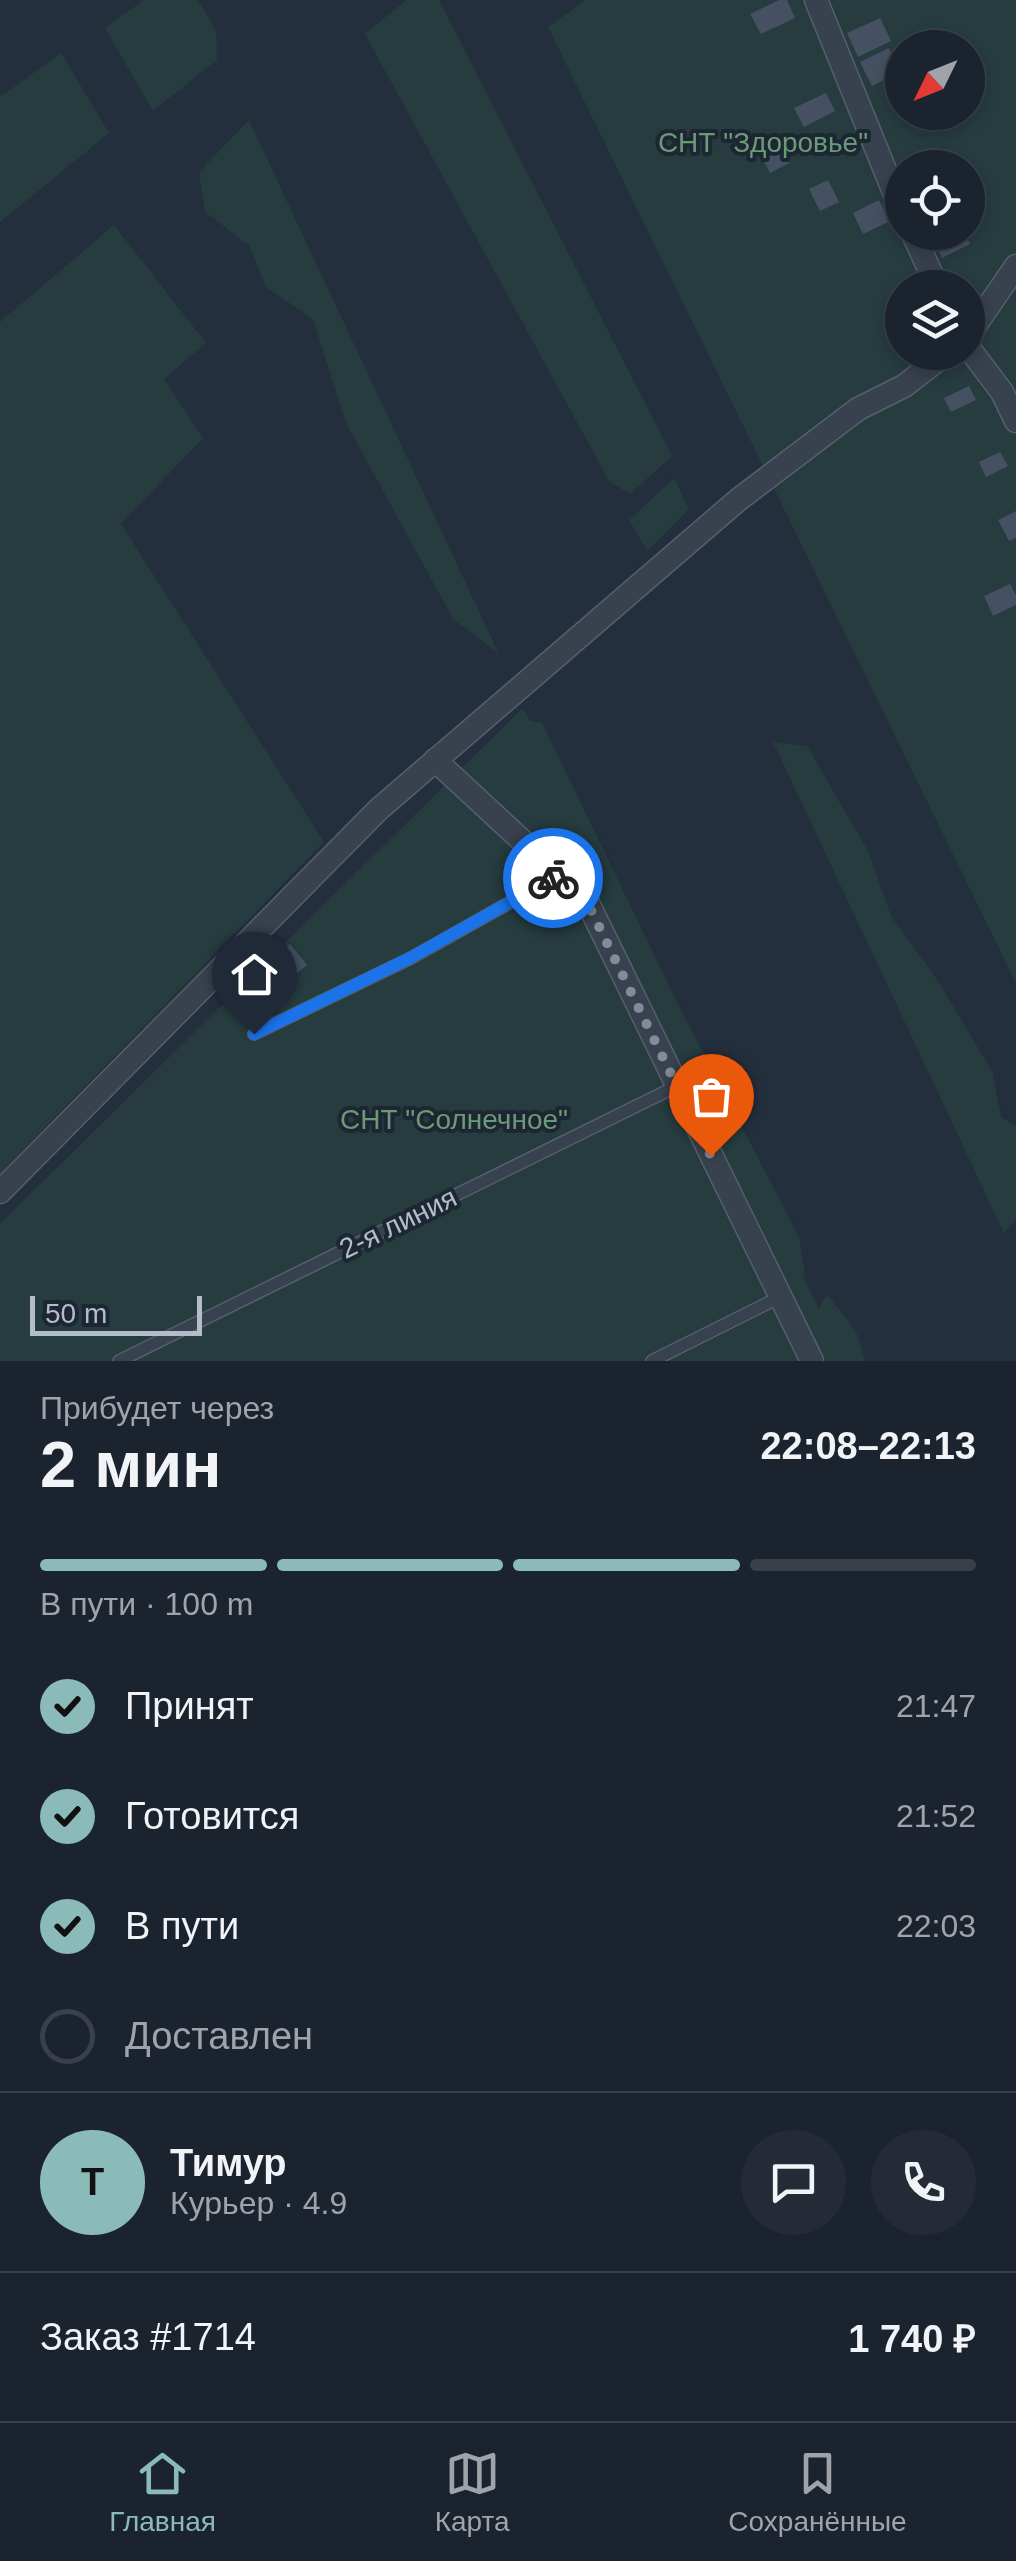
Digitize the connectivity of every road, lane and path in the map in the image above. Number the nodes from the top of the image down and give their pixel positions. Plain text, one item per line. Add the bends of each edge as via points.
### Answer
1 (816, 0) edge
2 (885, 170) edge
3 (1016, 266) edge
4 (985, 311) edge
5 (985, 369) edge
6 (925, 370) edge
7 (1016, 421) edge
8 (435, 760) junction
9 (557, 876) junction
10 (254, 1034) dead end
11 (677, 1086) junction
12 (0, 1192) edge
13 (780, 1297) junction
14 (120, 1361) edge
15 (652, 1361) edge
16 (812, 1361) edge

1 - 2 street
3 - 4 street
5 - 7 street
6 - 8 street via 858,409 738,500
8 - 9 street
8 - 12 street
9 - 10 lane
9 - 11 street via 587,902
11 - 13 street
11 - 14 lane, 2-я линия
13 - 15 lane
13 - 16 street

